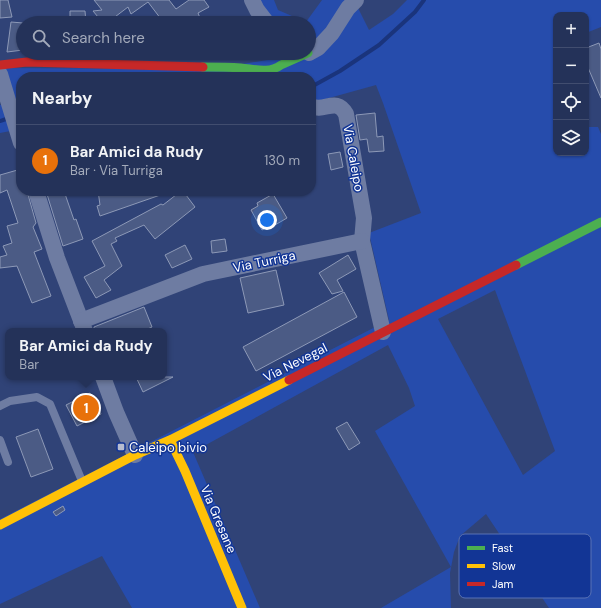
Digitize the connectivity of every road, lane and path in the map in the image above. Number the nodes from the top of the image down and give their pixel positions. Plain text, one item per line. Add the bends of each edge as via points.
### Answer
1 (252, 0) edge
2 (356, 0) edge
3 (262, 16) edge
4 (316, 49) edge
5 (298, 60) edge
6 (0, 65) edge
7 (286, 68) edge
8 (0, 74) edge
9 (316, 107) edge
10 (16, 125) edge
11 (38, 196) edge
12 (601, 222) edge
13 (362, 241) junction
14 (83, 326) edge
15 (383, 332) junction
16 (104, 380) edge
17 (0, 406) edge
18 (0, 440) edge
19 (170, 440) junction
20 (136, 455) junction
21 (8, 462) dead end
22 (83, 482) junction
23 (0, 525) edge
24 (242, 608) edge

1 - 3 street
2 - 4 street via 342,15 332,33
5 - 7 main road
6 - 7 main road via 27,62 272,70
8 - 10 street
9 - 13 street, Via Caleipo via 335,105 346,114 364,218
11 - 14 street, Via Turriga
12 - 15 main road, Via Nevegal
13 - 14 street, Via Turriga via 203,274
13 - 15 street
15 - 19 main road, Via Nevegal
16 - 20 street
17 - 22 lane via 10,401 37,397 50,404
18 - 21 lane
19 - 20 main road, Via Nevegal
19 - 24 main road, Via Gresane
20 - 22 main road, Via Nevegal
22 - 23 main road, Via Nevegal

